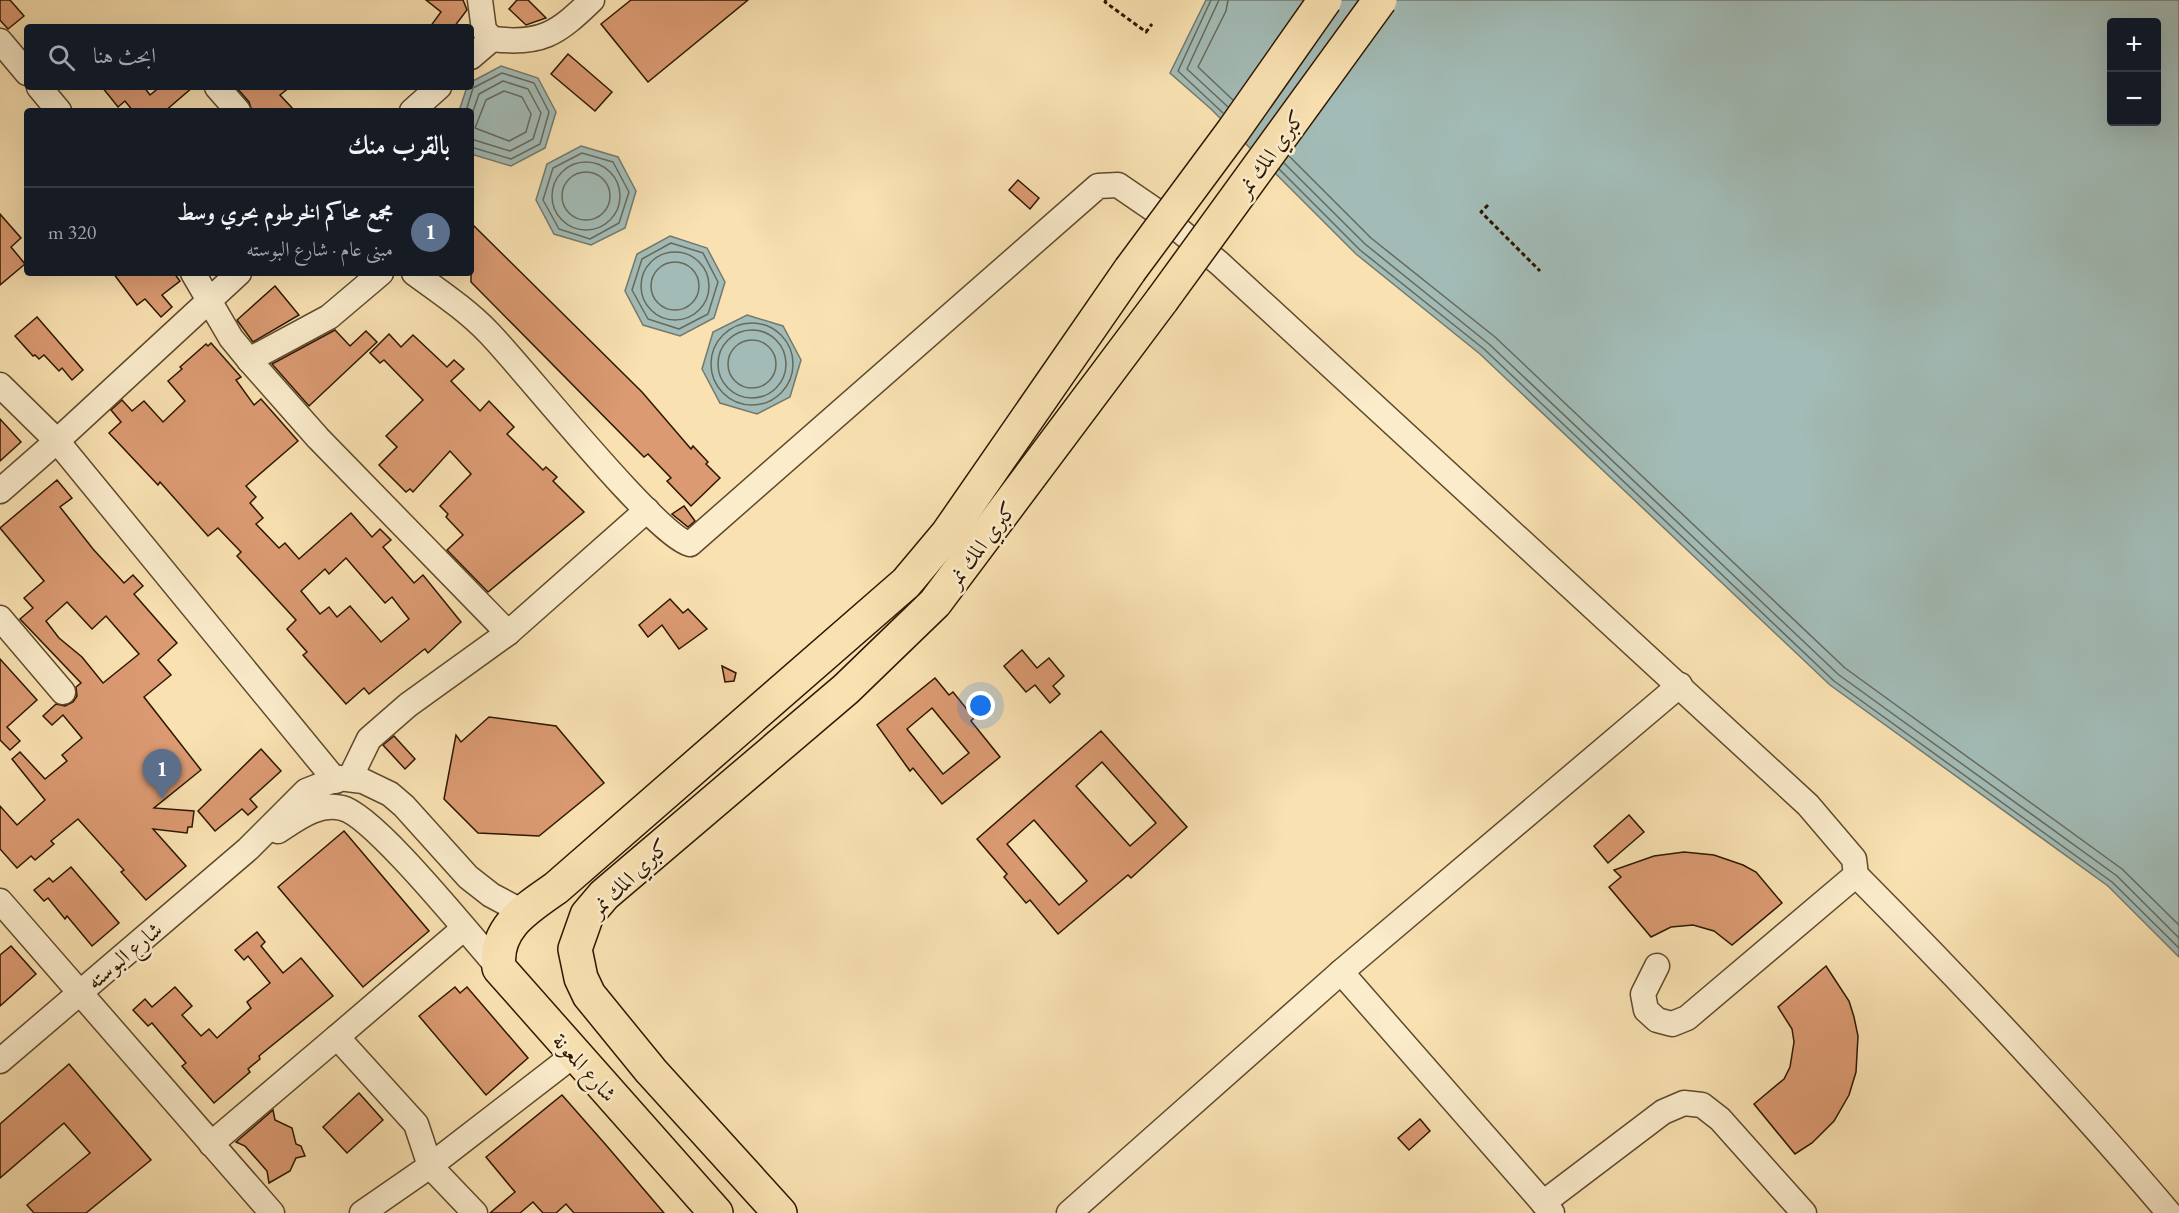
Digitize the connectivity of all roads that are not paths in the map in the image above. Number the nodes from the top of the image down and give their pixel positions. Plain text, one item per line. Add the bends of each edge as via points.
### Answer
1 (480, 0) edge
2 (592, 0) edge
3 (1325, 0) edge
4 (1380, 0) edge
5 (492, 39) junction
6 (0, 41) edge
7 (474, 54) edge
8 (24, 69) edge
9 (42, 90) edge
10 (220, 90) edge
11 (436, 90) edge
12 (56, 108) edge
13 (235, 108) edge
14 (415, 108) edge
15 (195, 276) edge
16 (236, 276) edge
17 (377, 276) edge
18 (418, 276) edge
19 (210, 298) junction
20 (249, 360) junction
21 (0, 385) edge
22 (57, 441) junction
23 (0, 491) edge
24 (647, 510) junction
25 (0, 618) edge
26 (508, 633) junction
27 (1680, 685) junction
28 (63, 692) dead end
29 (343, 780) junction
30 (248, 849) junction
31 (1856, 875) junction
32 (0, 901) edge
33 (522, 912) junction
34 (463, 929) junction
35 (1657, 966) dead end
36 (499, 968) junction
37 (1341, 972) junction
38 (581, 978) junction
39 (80, 993) junction
40 (533, 1008) junction
41 (619, 1032) joint
42 (338, 1037) junction
43 (574, 1054) junction
44 (0, 1060) edge
45 (212, 1144) junction
46 (430, 1166) junction
47 (1548, 1208) edge
48 (272, 1213) edge
49 (362, 1213) edge
50 (475, 1213) edge
51 (716, 1213) edge
52 (780, 1213) edge
53 (1069, 1213) edge
54 (1804, 1213) edge
55 (2169, 1213) edge

1 - 5 street via 484,30
2 - 5 street via 551,34 522,43
3 - 33 highway, كبري المك نمر, bridge via 1130,270 948,533 906,583 556,888
4 - 38 highway, كبري المك نمر, bridge via 968,563 910,630 846,689 595,904 575,949
5 - 7 street
6 - 8 street
9 - 12 street
10 - 13 street
11 - 14 street
15 - 19 street
16 - 19 street
17 - 20 street via 329,317
18 - 24 street via 488,332
19 - 20 street via 231,338
19 - 22 street
20 - 26 street via 318,438
21 - 22 street
22 - 23 street
22 - 29 street
24 - 26 street
24 - 27 street via 680,542 690,544 1098,186 1118,185 1219,263
25 - 28 street
26 - 29 street via 408,705 369,739
27 - 31 street via 1828,826 1854,859
27 - 37 street
29 - 30 street via 306,791
29 - 33 street via 363,781 390,794 468,877
30 - 34 street via 322,807 355,812 392,847
30 - 39 street, شارع البوسته
31 - 35 street via 1687,1018 1672,1024 1657,1020 1646,1010 1643,994
31 - 55 street via 1944,964
32 - 39 street
33 - 36 highway via 502,937 497,953
34 - 36 street
34 - 42 street
36 - 40 highway, شارع المعونة
37 - 47 street
37 - 53 street
38 - 40 highway via 576,994 565,1006 549,1011
38 - 41 highway, كبري المك نمر via 589,995
39 - 44 street, شارع البوسته
39 - 45 street
40 - 43 highway, شارع المعونة
41 - 52 highway, شارع المعونة
42 - 45 street
42 - 46 street via 416,1124
43 - 46 street
43 - 51 highway, شارع المعونة
45 - 48 street
46 - 49 street
46 - 50 street
47 - 54 street via 1663,1112 1684,1103 1702,1105 1720,1119

